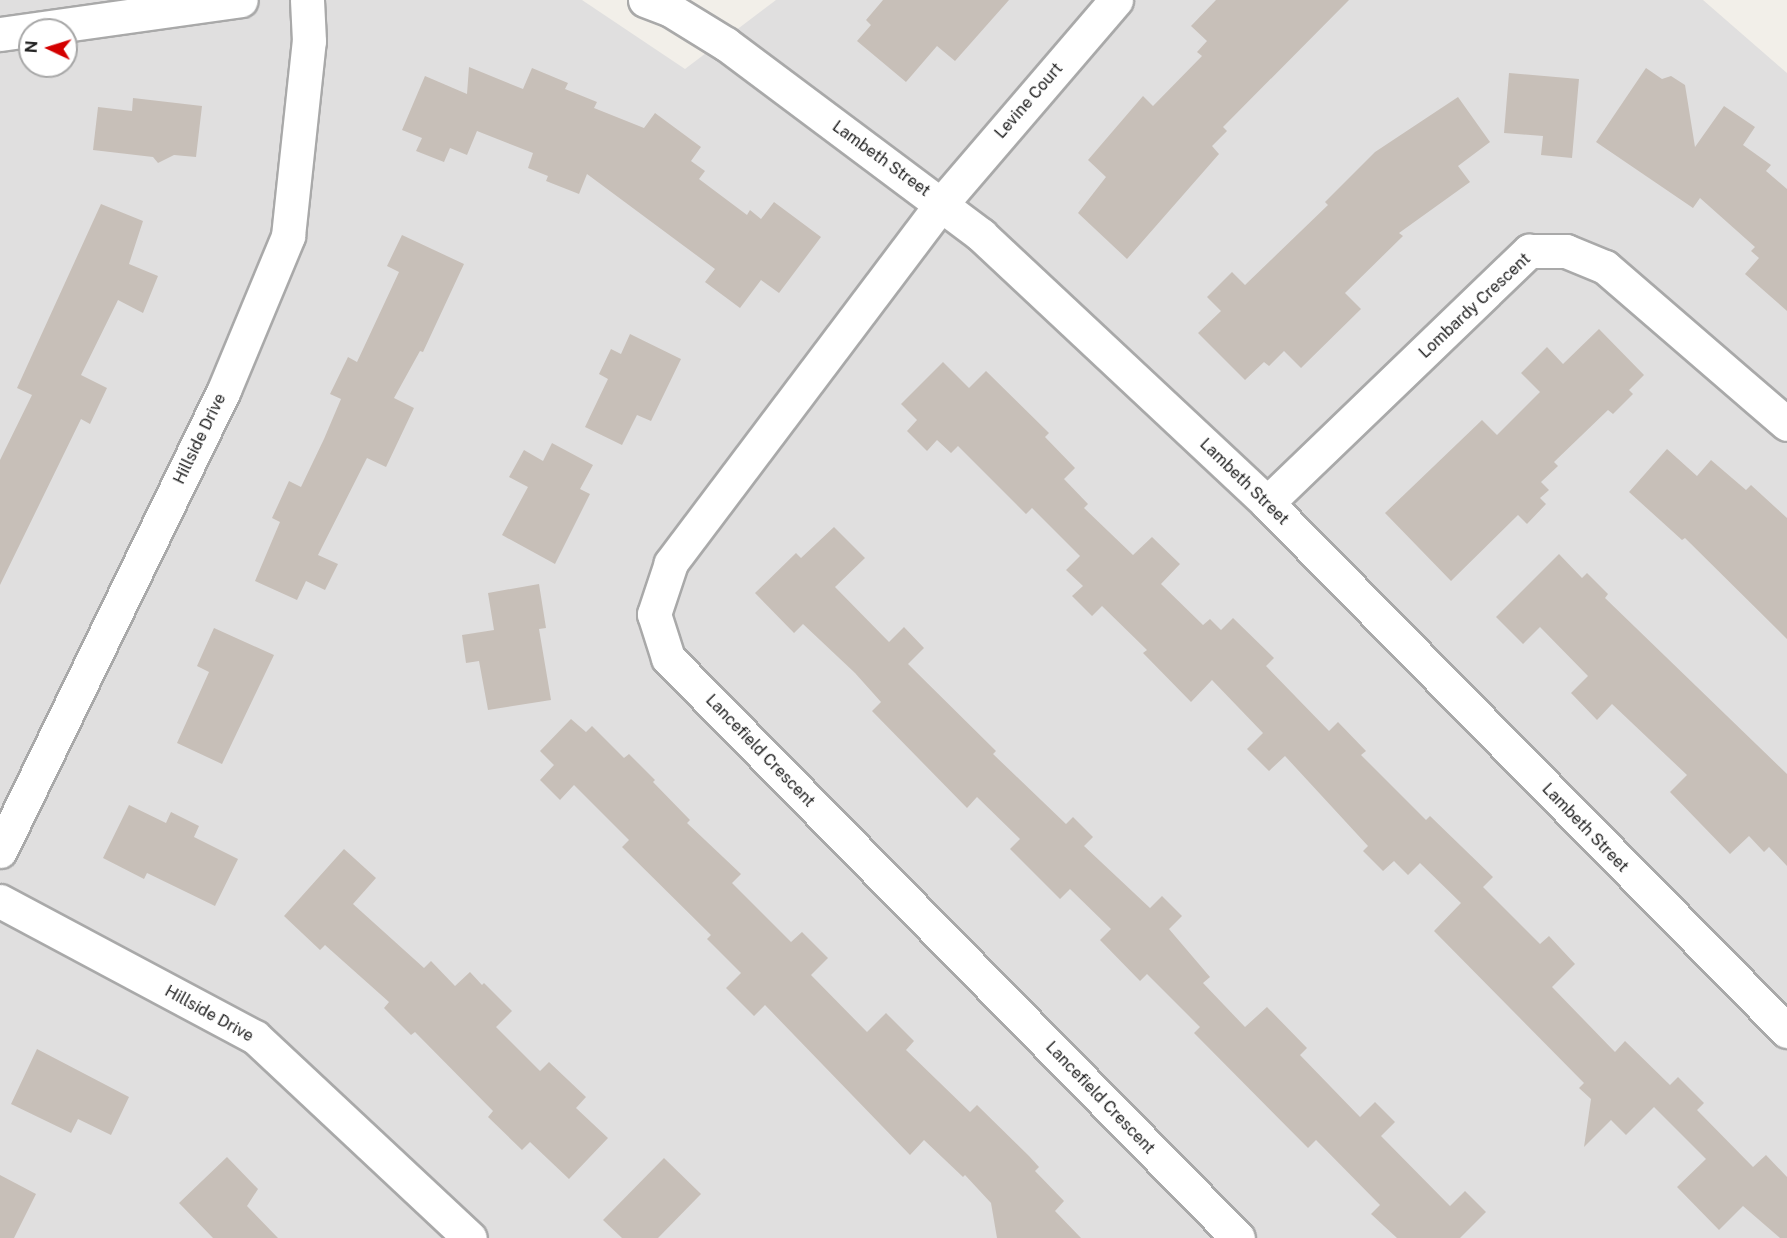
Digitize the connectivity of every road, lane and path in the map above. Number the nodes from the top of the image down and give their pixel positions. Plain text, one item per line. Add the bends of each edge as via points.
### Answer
1 (241, 0) edge
2 (307, 0) edge
3 (645, 0) edge
4 (1116, 0) edge
5 (0, 34) edge
6 (942, 202) junction
7 (1787, 424) edge
8 (1267, 503) junction
9 (0, 851) edge
10 (0, 901) edge
11 (1787, 1030) edge
12 (470, 1238) edge
13 (1238, 1238) edge

1 - 5 street
2 - 9 street, Hillside Drive via 309,41 288,236 224,390
3 - 6 street, Lambeth Street via 669,9 726,44
4 - 6 street, Levine Court
6 - 8 street, Lambeth Street via 981,234
6 - 13 street, Lancefield Crescent via 671,563 654,614 668,658
7 - 8 street, Lombardy Crescent via 1605,267 1566,251 1528,251
8 - 11 street, Lambeth Street
10 - 12 street, Hillside Drive via 255,1037

